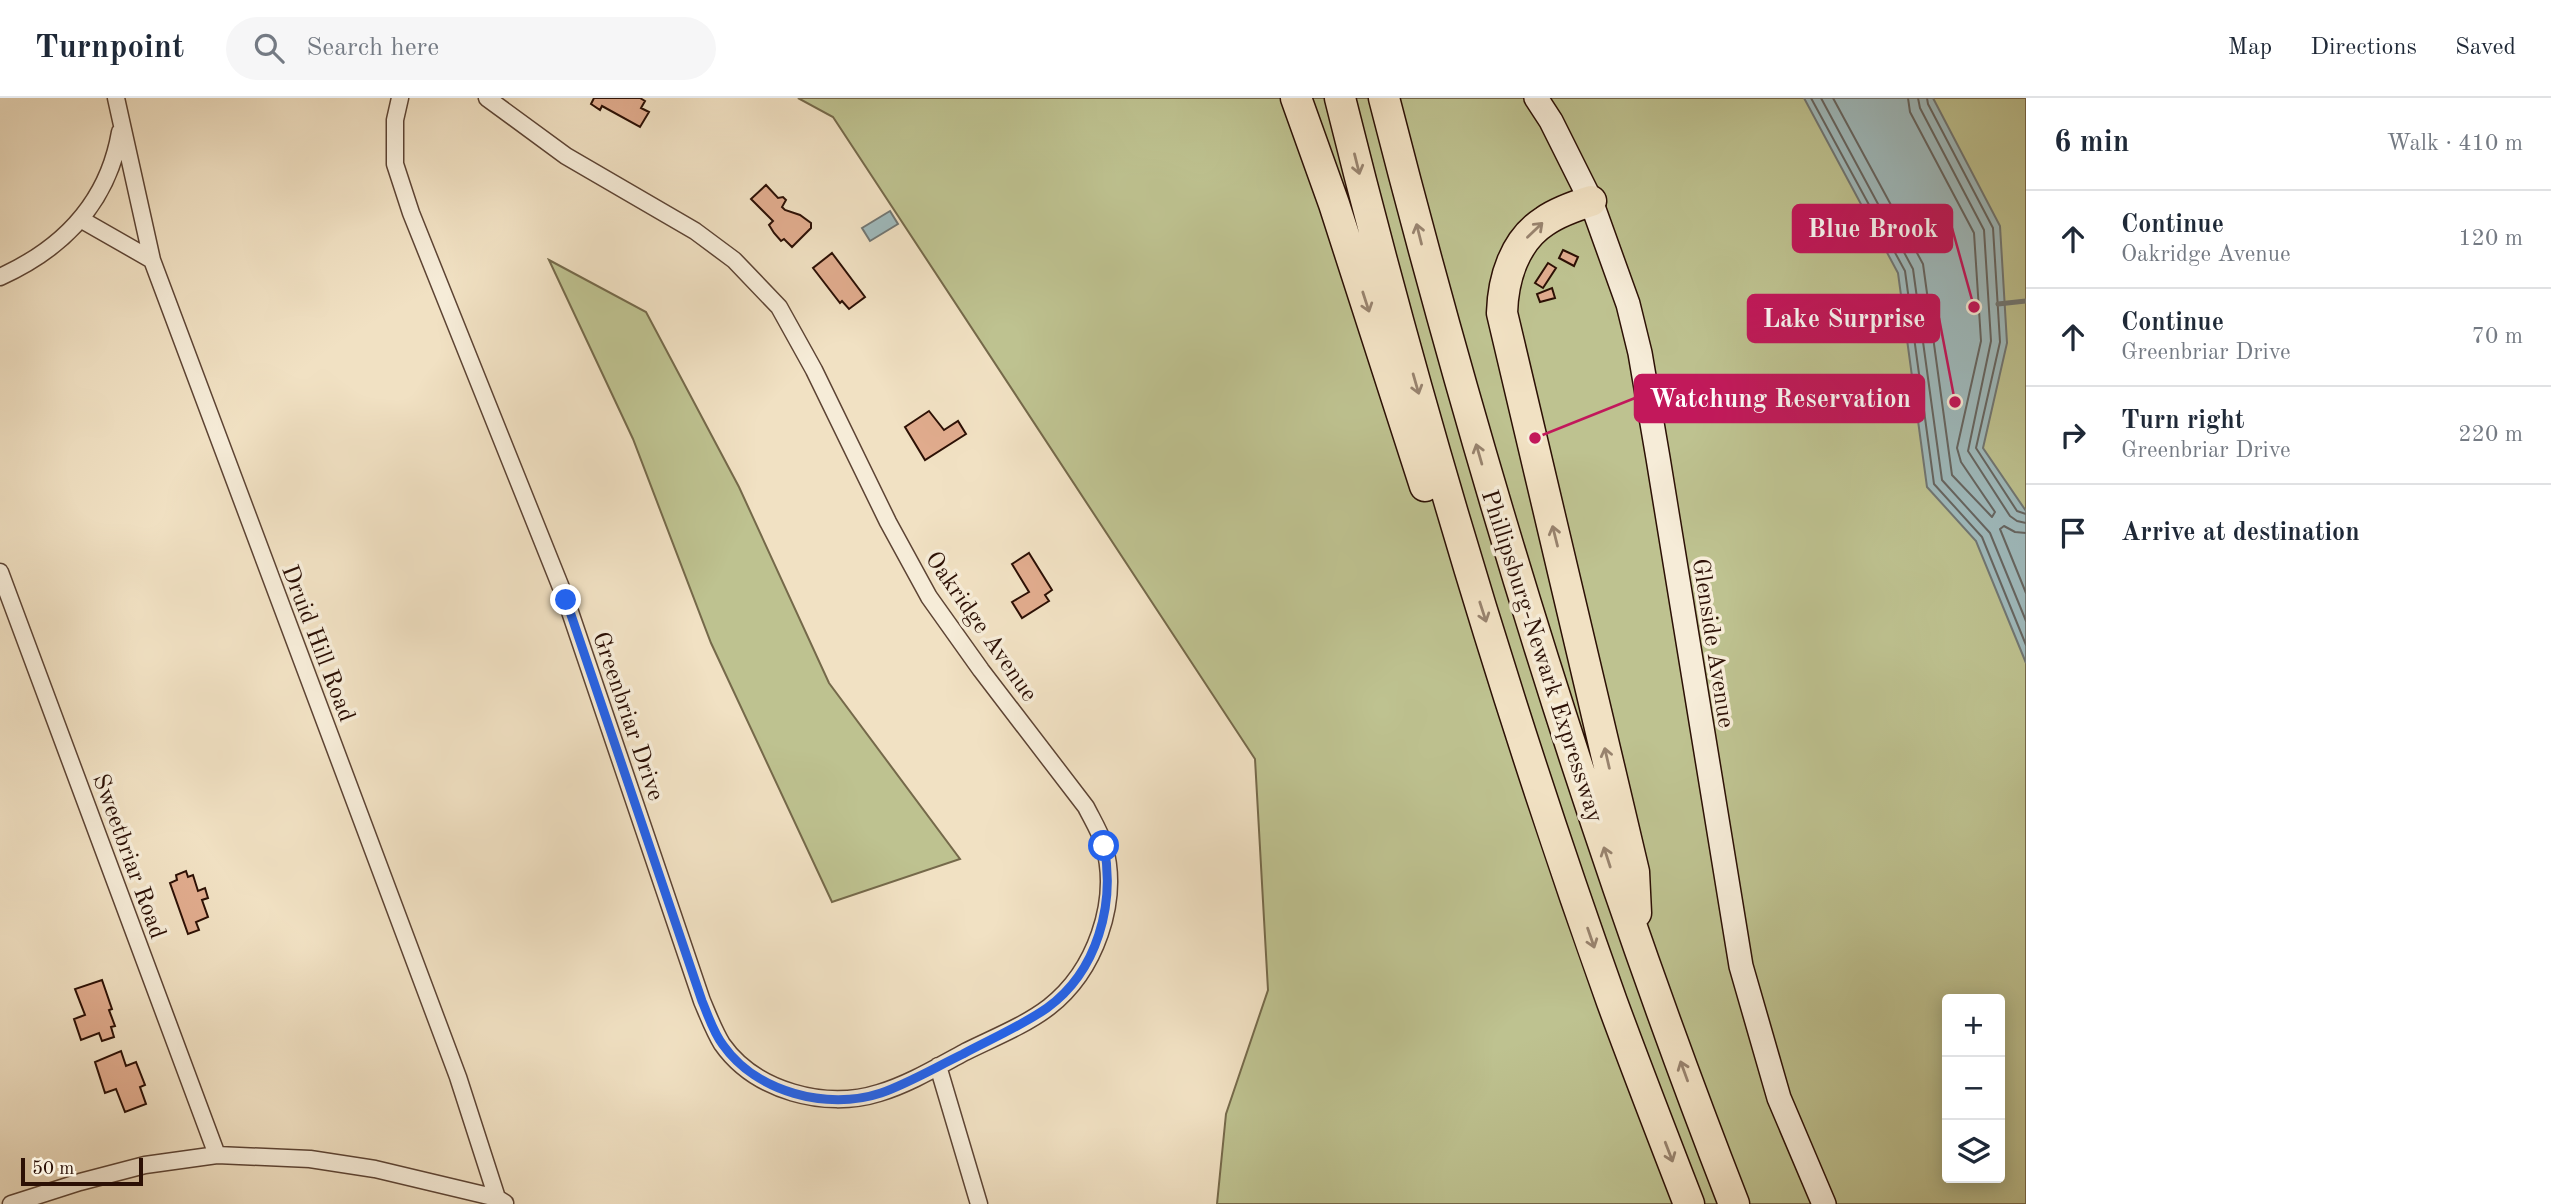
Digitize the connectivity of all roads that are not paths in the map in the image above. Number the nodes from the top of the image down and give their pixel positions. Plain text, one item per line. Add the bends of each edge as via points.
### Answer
1 (116, 98) edge
2 (400, 98) edge
3 (487, 98) edge
4 (1296, 98) edge
5 (1340, 98) edge
6 (1384, 98) edge
7 (1536, 98) edge
8 (121, 125) junction
9 (1591, 201) junction
10 (82, 220) junction
11 (152, 260) junction
12 (0, 276) edge
13 (1462, 547) junction
14 (0, 572) edge
15 (1638, 945) junction
16 (938, 1066) junction
17 (217, 1155) junction
18 (502, 1201) edge
19 (11, 1204) edge
20 (979, 1204) edge
21 (1689, 1204) edge
22 (1734, 1204) edge
23 (1824, 1204) edge

1 - 8 street, Druid Hill Road
2 - 16 street, Greenbriar Drive via 395,164 411,213 566,600 702,1001 723,1045 760,1080 825,1099 880,1093
3 - 16 street, Oakridge Avenue via 566,156 695,231 734,260 779,307 929,597 1086,807 1096,827 1107,860 1107,900 1101,932 1084,966 1049,1006
4 -> 13 highway via 1435,520
5 -> 13 highway, Phillipsburg-Newark Expressway
15 -> 6 highway, Phillipsburg-Newark Expressway via 1484,472
7 - 9 main road, Glenside Avenue
8 - 10 street via 103,186
8 - 11 street, Druid Hill Road
15 -> 9 highway via 1634,872 1502,313 1510,267 1523,241 1545,220
9 - 23 main road, Glenside Avenue via 1640,353 1741,966 1779,1098
10 - 11 street
10 - 12 street via 52,246
11 - 18 street, Druid Hill Road
13 -> 21 highway, Phillipsburg-Newark Expressway via 1608,988
14 - 17 street, Sweetbriar Road
22 -> 15 highway, Phillipsburg-Newark Expressway
16 - 20 street
17 - 18 street via 310,1159 375,1169
17 - 19 street via 145,1165

